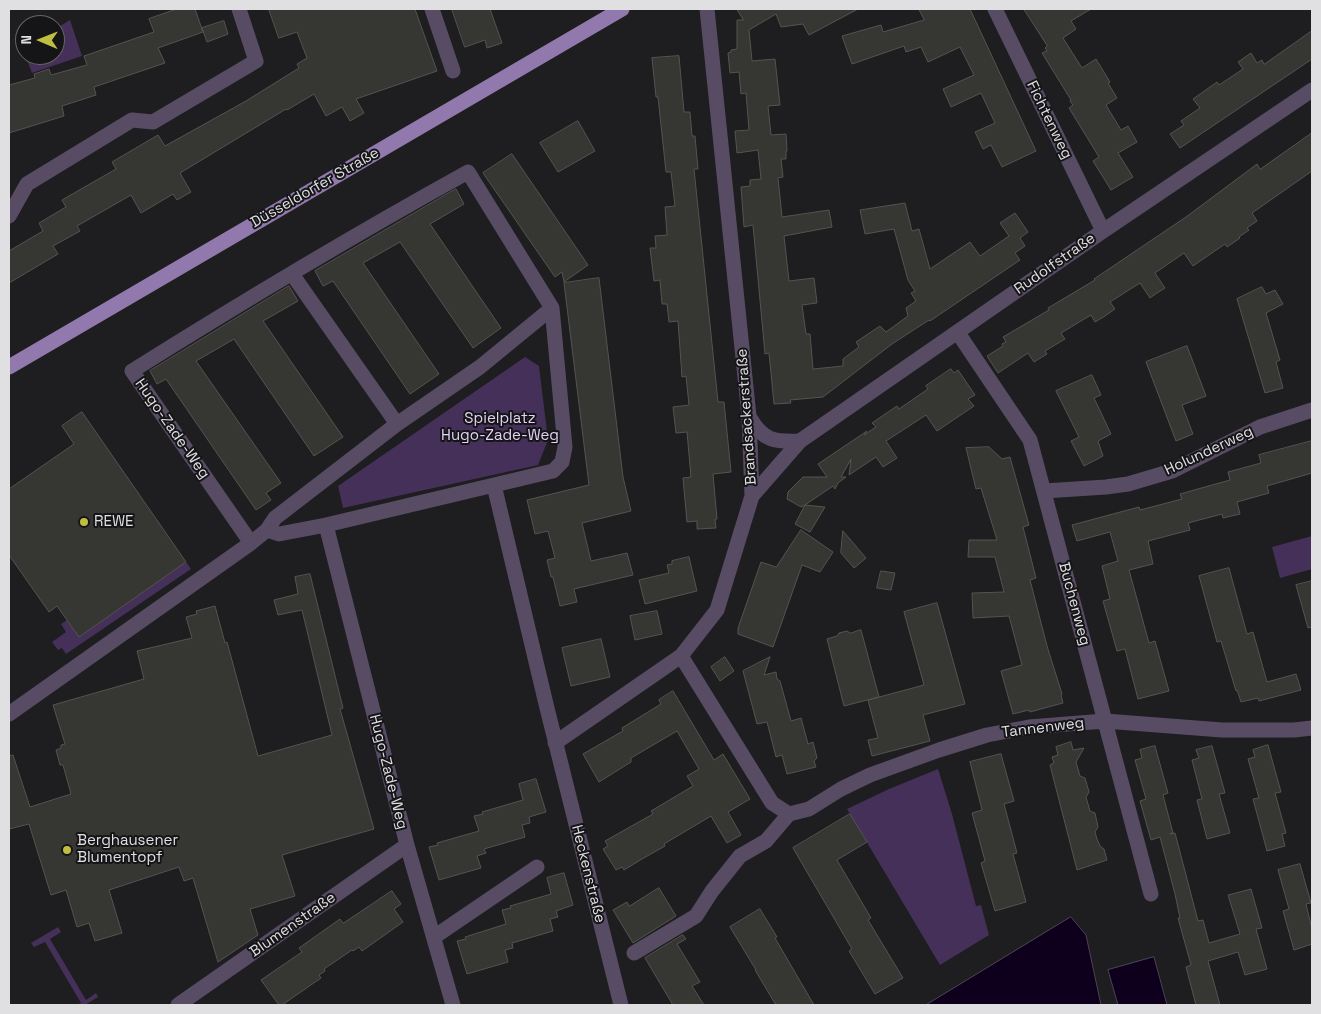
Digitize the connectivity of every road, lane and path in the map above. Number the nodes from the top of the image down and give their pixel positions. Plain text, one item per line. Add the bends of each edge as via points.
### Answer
1 (238, 9) edge
2 (432, 9) edge
3 (622, 9) edge
4 (707, 9) edge
5 (995, 9) edge
6 (453, 71) dead end
7 (1312, 90) edge
8 (9, 216) edge
9 (1103, 231) junction
10 (292, 274) junction
11 (552, 308) junction
12 (958, 332) junction
13 (9, 367) edge
14 (1312, 410) edge
15 (749, 416) junction
16 (397, 424) junction
17 (800, 441) junction
18 (494, 485) junction
19 (1044, 491) junction
20 (752, 496) junction
21 (326, 525) junction
22 (267, 530) junction
23 (251, 543) junction
24 (681, 656) junction
25 (9, 714) edge
26 (1105, 721) junction
27 (1312, 728) edge
28 (555, 743) junction
29 (789, 814) junction
30 (407, 846) junction
31 (537, 867) dead end
32 (1151, 894) dead end
33 (434, 937) junction
34 (634, 953) dead end
35 (178, 1005) edge
36 (453, 1005) edge
37 (621, 1005) edge

1 - 8 street via 256,61 153,122 132,120 27,184
2 - 6 street
3 - 13 main road, Düsseldorfer Straße
4 - 15 street, Brandsackerstraße
5 - 9 street, Fichtenweg
7 - 9 street, Rudolfstraße
9 - 12 street, Rudolfstraße
10 - 11 street, Hugo-Zade-Weg via 468,172
10 - 16 street
10 - 23 street, Hugo-Zade-Weg via 132,371
11 - 16 street via 480,367
11 - 18 street, Hugo-Zade-Weg via 565,447 562,462 552,471
12 - 17 street, Rudolfstraße
12 - 19 street, Buchenweg via 1030,440
14 - 19 street, Holunderweg via 1260,427 1172,471 1128,484
15 - 17 street via 757,431 769,438 780,442
15 - 20 street, Brandsackerstraße
16 - 22 street via 275,518
17 - 20 street, Rudolfstraße
18 - 21 street, Hugo-Zade-Weg
18 - 28 street
19 - 26 street, Buchenweg
20 - 24 street, Brandsackerstraße via 717,610
21 - 22 street, Hugo-Zade-Weg via 279,534
21 - 30 street, Hugo-Zade-Weg
22 - 23 street
23 - 25 street
24 - 28 street, Brandsackerstraße
24 - 29 street via 772,803
26 - 27 street, Tannenweg via 1222,730
26 - 29 street, Tannenweg via 1029,727 987,735 870,775 810,809
26 - 32 street, Buchenweg
28 - 37 street, Heckenstraße
29 - 34 street via 766,841 740,856 696,916
30 - 33 street, Hugo-Zade-Weg
30 - 35 street, Blumenstraße
31 - 33 street
33 - 36 street, Hugo-Zade-Weg

